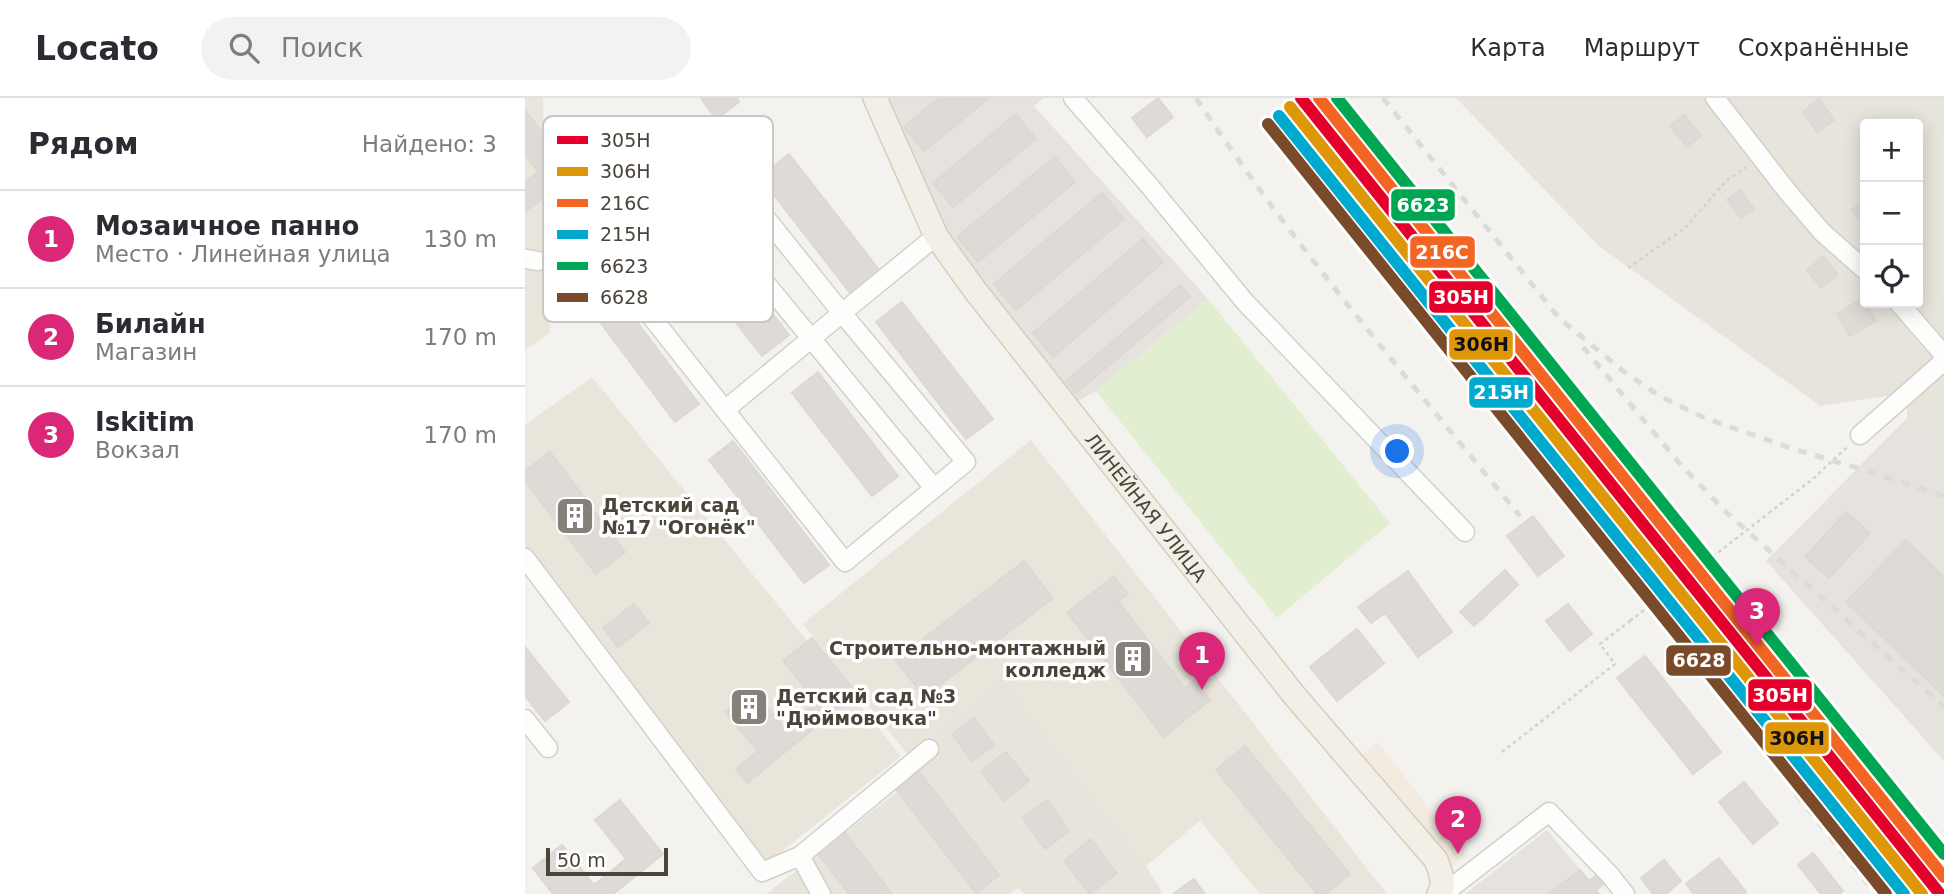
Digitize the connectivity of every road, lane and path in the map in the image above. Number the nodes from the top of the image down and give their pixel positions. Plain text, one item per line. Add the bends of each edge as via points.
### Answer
1 (875, 98) edge
2 (1073, 98) edge
3 (1714, 98) edge
4 (1758, 154) junction
5 (773, 227) edge
6 (936, 236) junction
7 (1860, 266) edge
8 (1629, 268) dead end
9 (773, 292) edge
10 (1903, 308) edge
11 (842, 313) junction
12 (656, 322) edge
13 (811, 339) junction
14 (1944, 355) edge
15 (1944, 361) edge
16 (726, 409) junction
17 (1860, 435) joint
18 (934, 488) junction
19 (1652, 518) dead end
20 (1465, 532) dead end
21 (525, 558) edge
22 (1694, 571) junction
23 (1740, 630) dead end
24 (525, 719) edge
25 (548, 748) dead end
26 (929, 749) dead end
27 (1502, 752) dead end
28 (800, 856) junction
29 (821, 894) edge
30 (1441, 894) edge
31 (1625, 894) edge

1 - 6 main road, ЛИНЕЙНАЯ УЛИЦА
2 - 20 street via 1245,302
3 - 4 street
4 - 7 street via 1822,232
4 - 8 path via 1724,181 1685,228
5 - 11 street
6 - 11 street
6 - 30 main road, ЛИНЕЙНАЯ УЛИЦА via 1294,695 1436,860 1442,873
9 - 13 street
10 - 14 street
11 - 13 street
11 - 18 street via 966,462
12 - 16 street
13 - 16 street
13 - 18 street
15 - 17 street
16 - 18 street via 845,562
17 - 22 path, bridge via 1814,478
19 - 22 path
21 - 28 street via 762,872
22 - 23 path
22 - 27 path, bridge via 1600,645 1615,664
24 - 25 street
26 - 28 street
28 - 29 street
30 - 31 street via 1549,812

